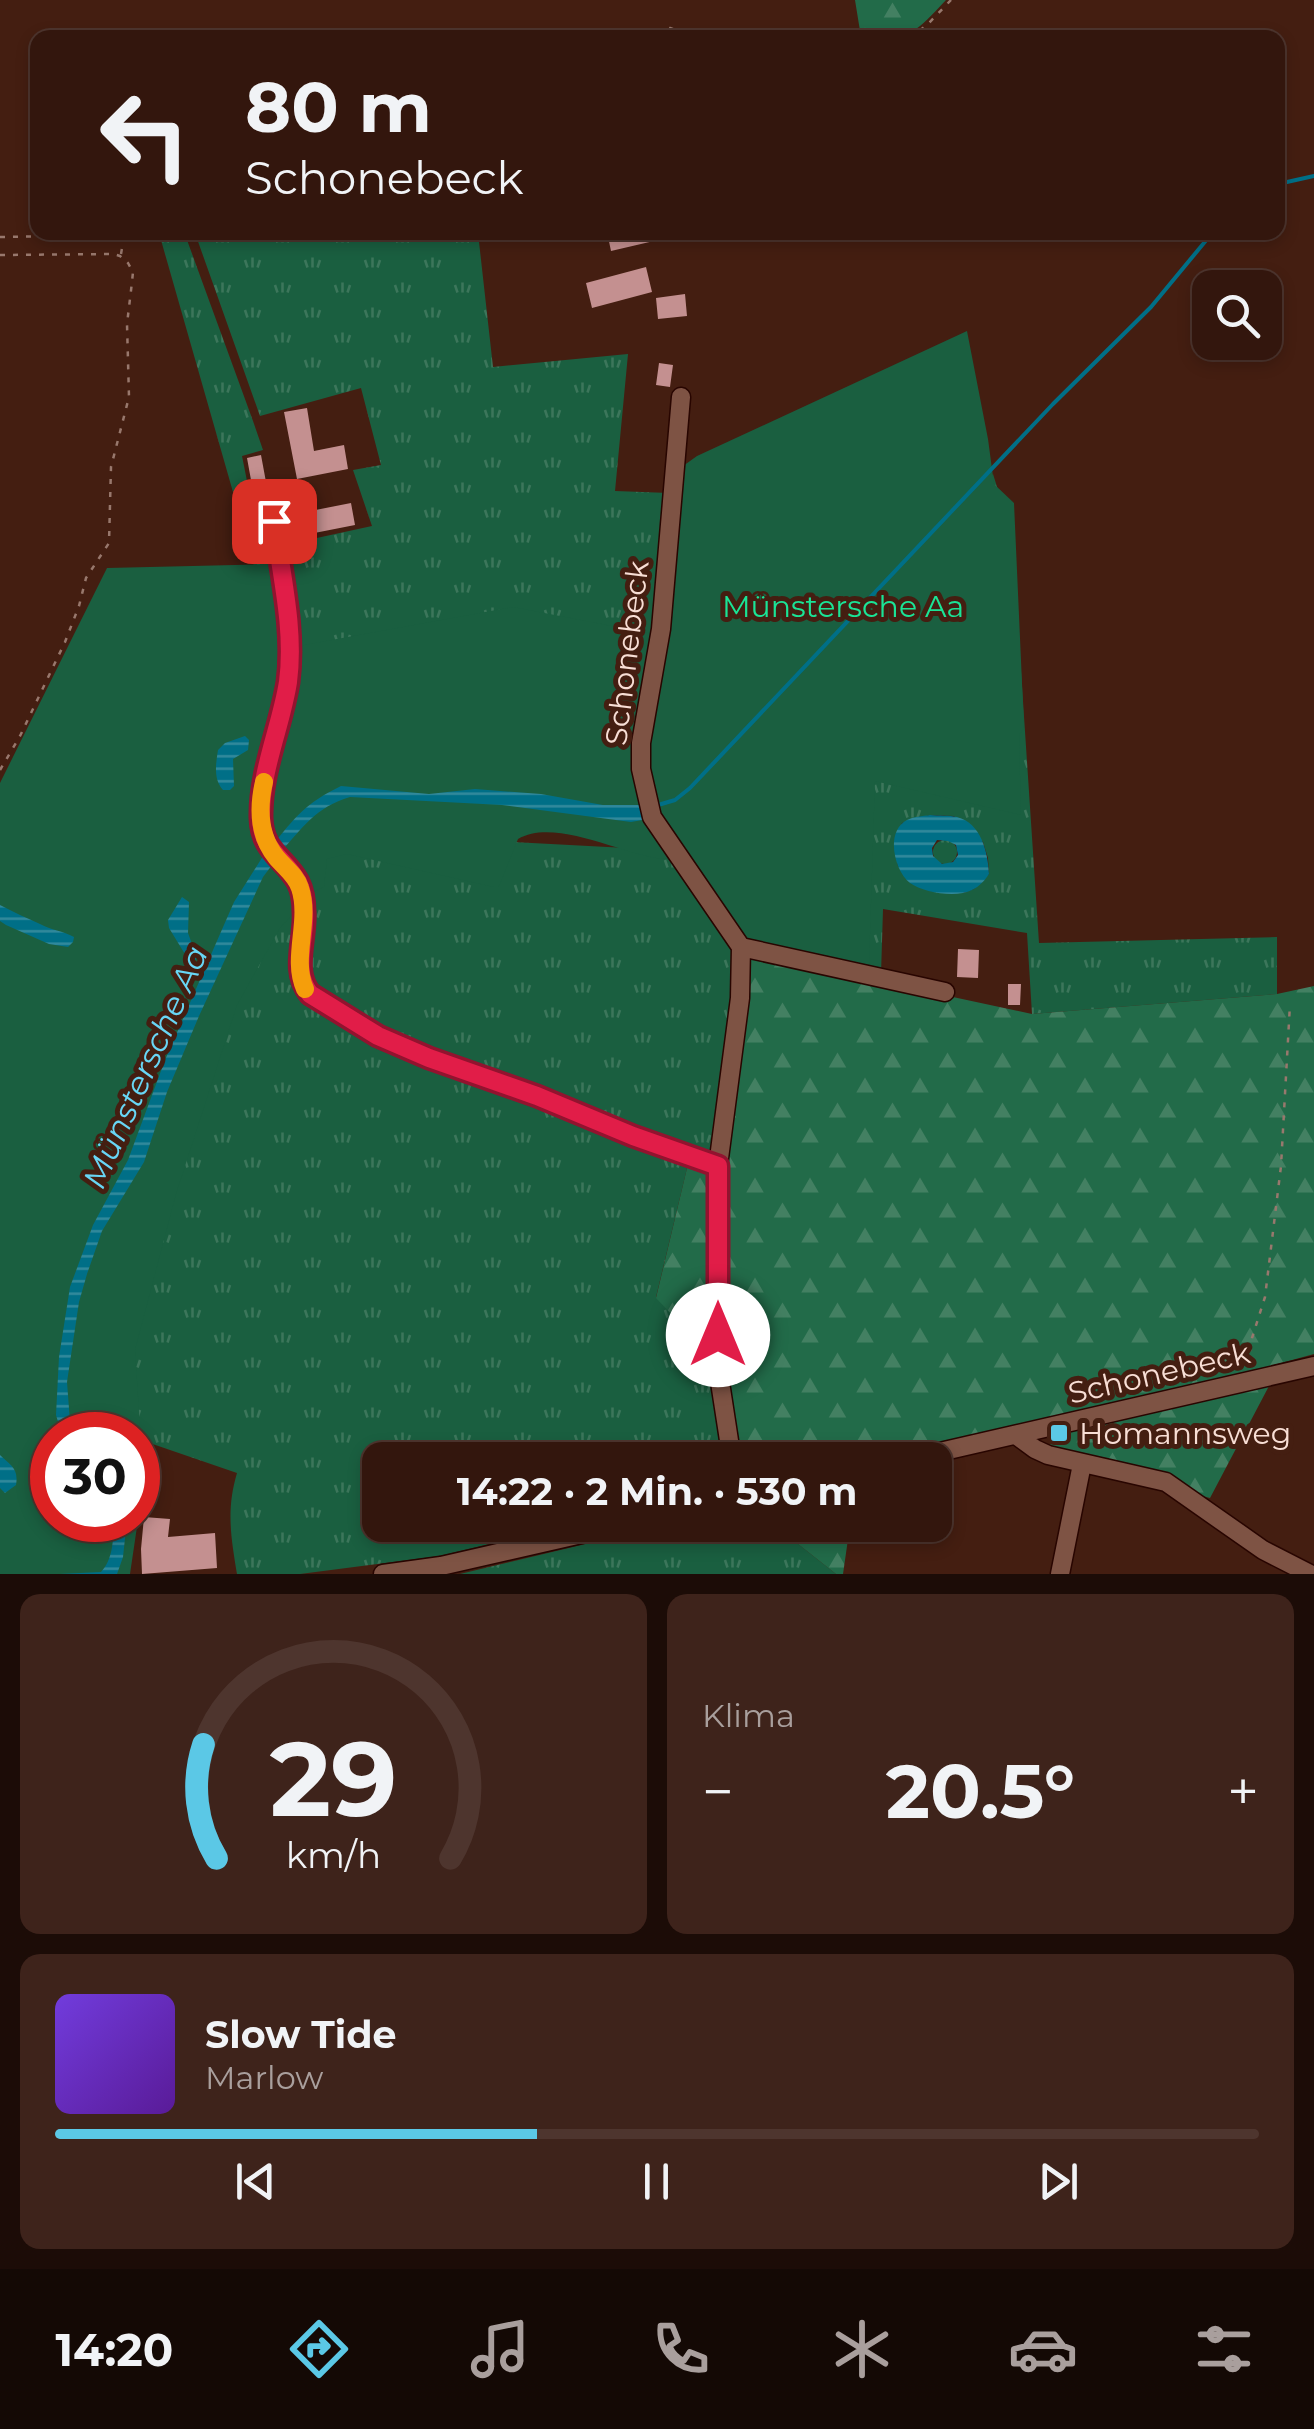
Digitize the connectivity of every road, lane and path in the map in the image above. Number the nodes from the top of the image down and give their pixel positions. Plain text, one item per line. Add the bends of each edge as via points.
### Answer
1 (951, 0) edge
2 (920, 30) edge
3 (0, 237) edge
4 (30, 237) edge
5 (123, 240) edge
6 (0, 255) edge
7 (120, 256) junction
8 (682, 397) dead end
9 (274, 521) dead end
10 (0, 770) edge
11 (741, 947) junction
12 (944, 992) dead end
13 (1290, 1004) dead end
14 (718, 1166) junction
15 (1314, 1366) edge
16 (1252, 1380) junction
17 (1016, 1434) junction
18 (729, 1442) edge
19 (952, 1449) edge
20 (1082, 1464) junction
21 (546, 1542) edge
22 (383, 1574) edge
23 (1060, 1574) edge
24 (1310, 1574) edge

1 - 2 path
3 - 4 path
5 - 7 path
6 - 7 path
7 - 10 path via 132,272 130,397 109,479 109,543 86,578 65,642
8 - 11 street, Schonebeck via 641,769 650,808
9 - 14 street via 290,642 288,683 262,790 262,833 300,885 303,986 378,1036
11 - 12 street
11 - 14 street
13 - 16 path via 1281,1166 1265,1297 1248,1366
14 - 18 street via 718,1369
15 - 16 street, Schonebeck
16 - 17 street, Schonebeck
17 - 19 street, Schonebeck
17 - 20 street via 1048,1455
20 - 23 street
20 - 24 street via 1166,1482 1263,1550
21 - 22 street

